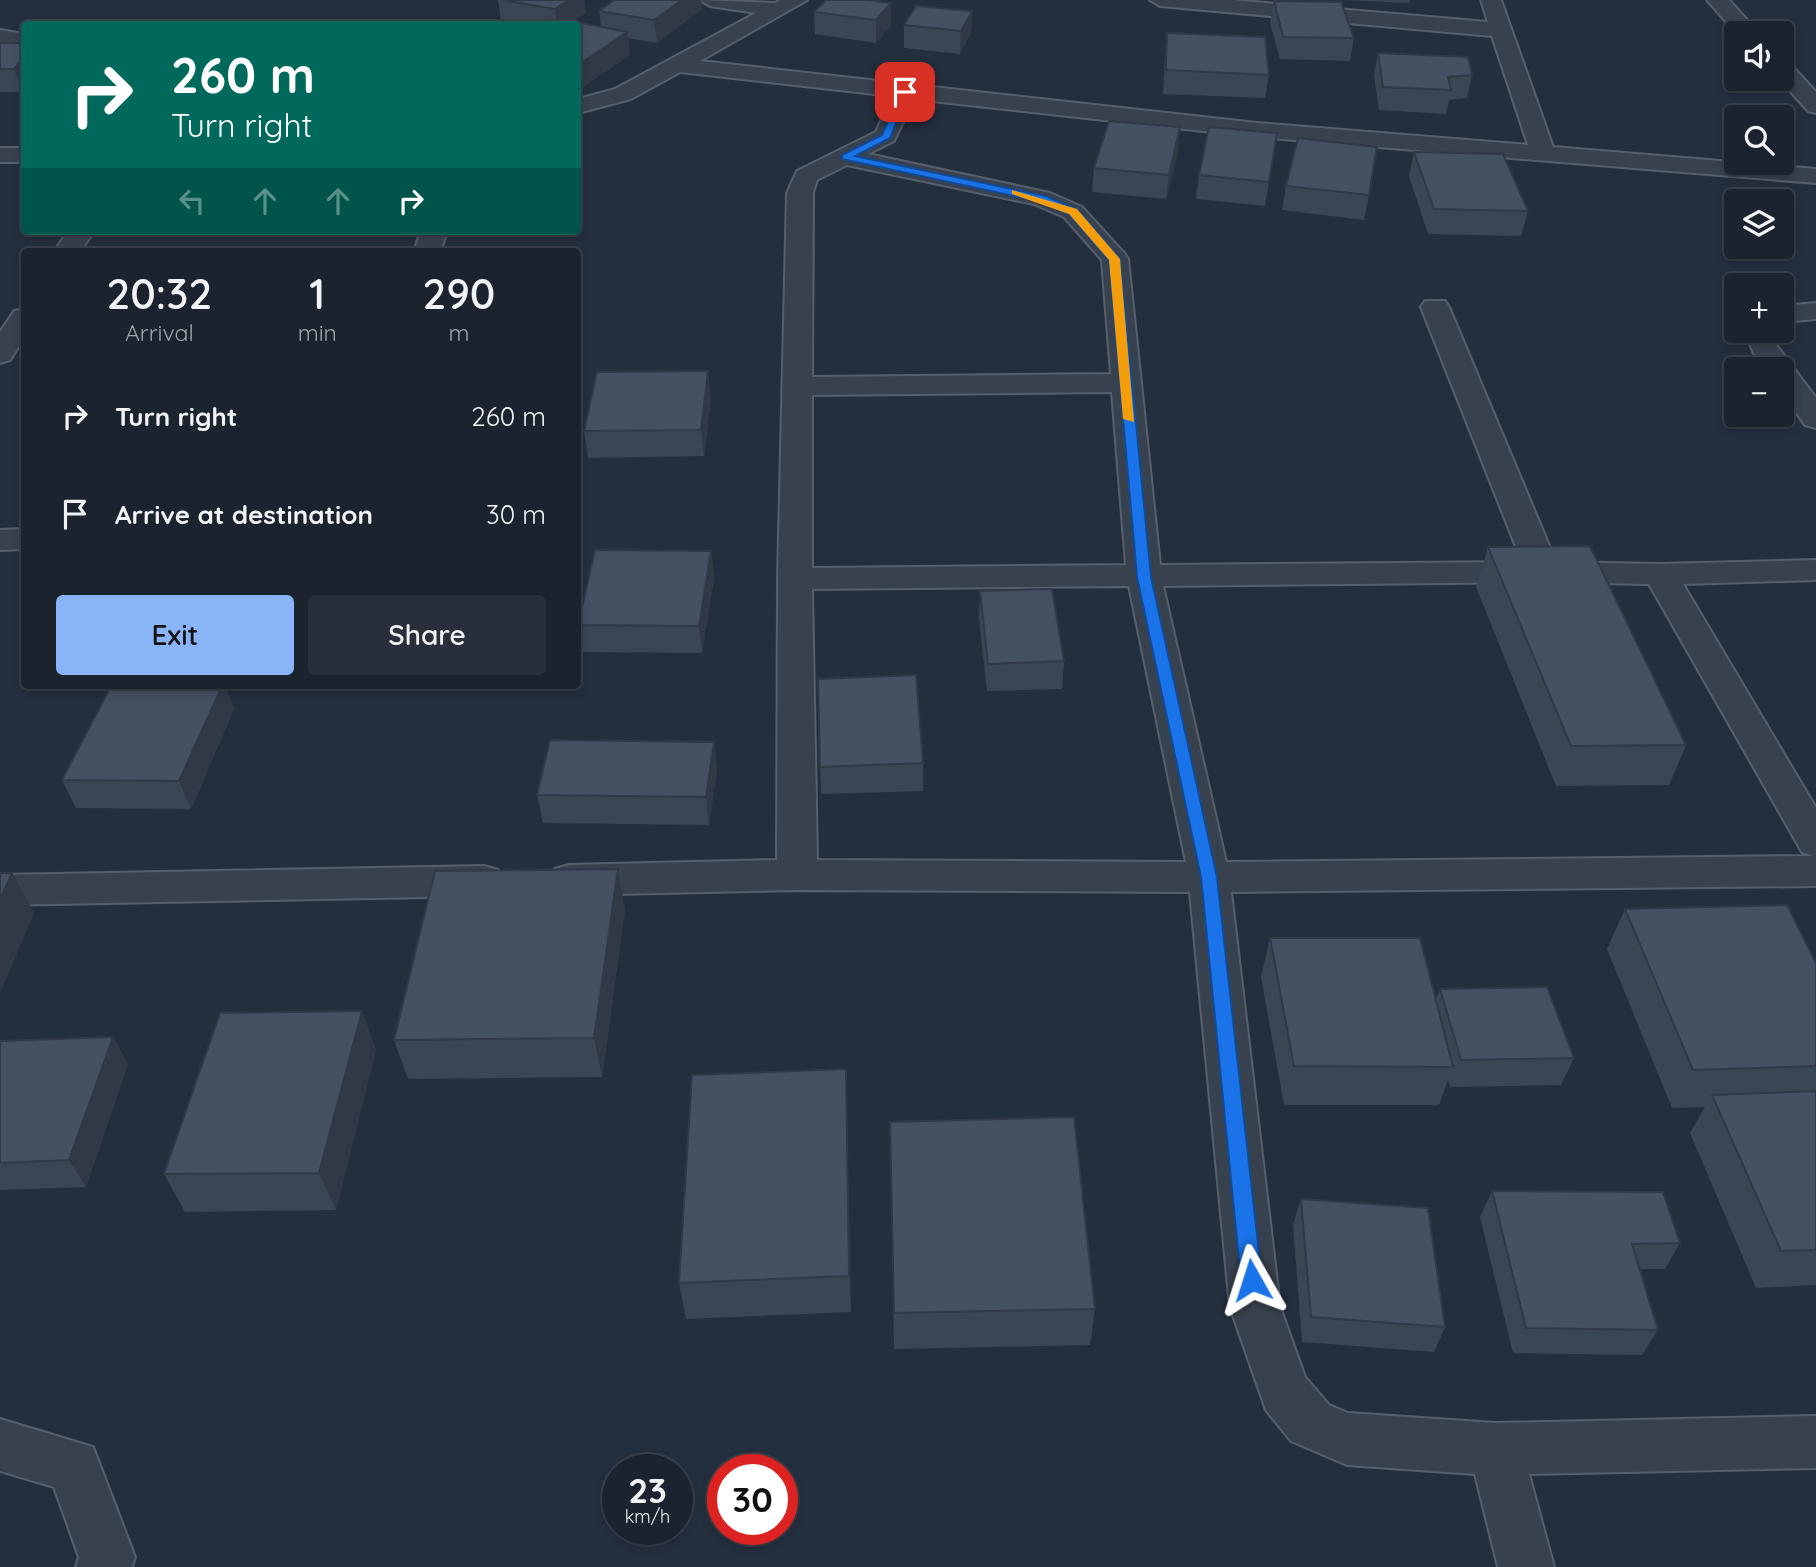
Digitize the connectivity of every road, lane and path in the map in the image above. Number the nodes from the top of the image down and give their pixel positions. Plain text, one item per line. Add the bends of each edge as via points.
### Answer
1 (710, 0) edge
2 (797, 0) edge
3 (1160, 0) edge
4 (1491, 0) edge
5 (1717, 0) edge
6 (776, 10) junction
7 (1737, 21) edge
8 (1500, 30) junction
9 (0, 37) edge
10 (21, 40) edge
11 (673, 65) junction
12 (1794, 82) edge
13 (905, 92) junction
14 (581, 105) edge
15 (1816, 106) edge
16 (1543, 154) junction
17 (0, 155) edge
18 (21, 155) edge
19 (845, 157) junction
20 (1816, 176) edge
21 (1435, 307) dead end
22 (1816, 311) edge
23 (1794, 313) edge
24 (21, 322) edge
25 (0, 354) edge
26 (1126, 383) junction
27 (798, 386) junction
28 (1794, 389) edge
29 (1816, 419) edge
30 (21, 539) edge
31 (0, 540) edge
32 (1816, 570) edge
33 (1543, 572) junction
34 (1660, 573) junction
35 (1144, 577) junction
36 (795, 579) junction
37 (1816, 842) edge
38 (1816, 871) edge
39 (797, 875) junction
40 (1209, 877) junction
41 (0, 890) edge
42 (1816, 1441) edge
43 (0, 1444) edge
44 (1496, 1449) junction
45 (104, 1567) edge
46 (1526, 1567) edge

1 - 6 street
2 - 6 street
3 - 8 street
4 - 8 street
5 - 7 street
6 - 11 street
8 - 16 street
9 - 10 street
11 - 13 street
11 - 14 street via 623,94
12 - 15 street
13 - 16 street via 1257,130
13 - 19 street via 886,136
16 - 20 street
17 - 18 street
19 - 26 street via 999,187 1073,212 1115,259
19 - 27 street via 807,176 800,193
21 - 33 street
22 - 23 street
24 - 25 street
26 - 27 street
26 - 35 street
27 - 36 street
28 - 29 street
30 - 31 street
32 - 34 street
33 - 34 street
33 - 35 street
34 - 37 street
35 - 36 street
35 - 40 street
36 - 39 street
38 - 40 street
39 - 40 street
39 - 41 street
40 - 44 street via 1255,1307 1284,1392 1310,1423 1346,1439
42 - 44 street
43 - 45 street via 74,1466 107,1557
44 - 46 street

